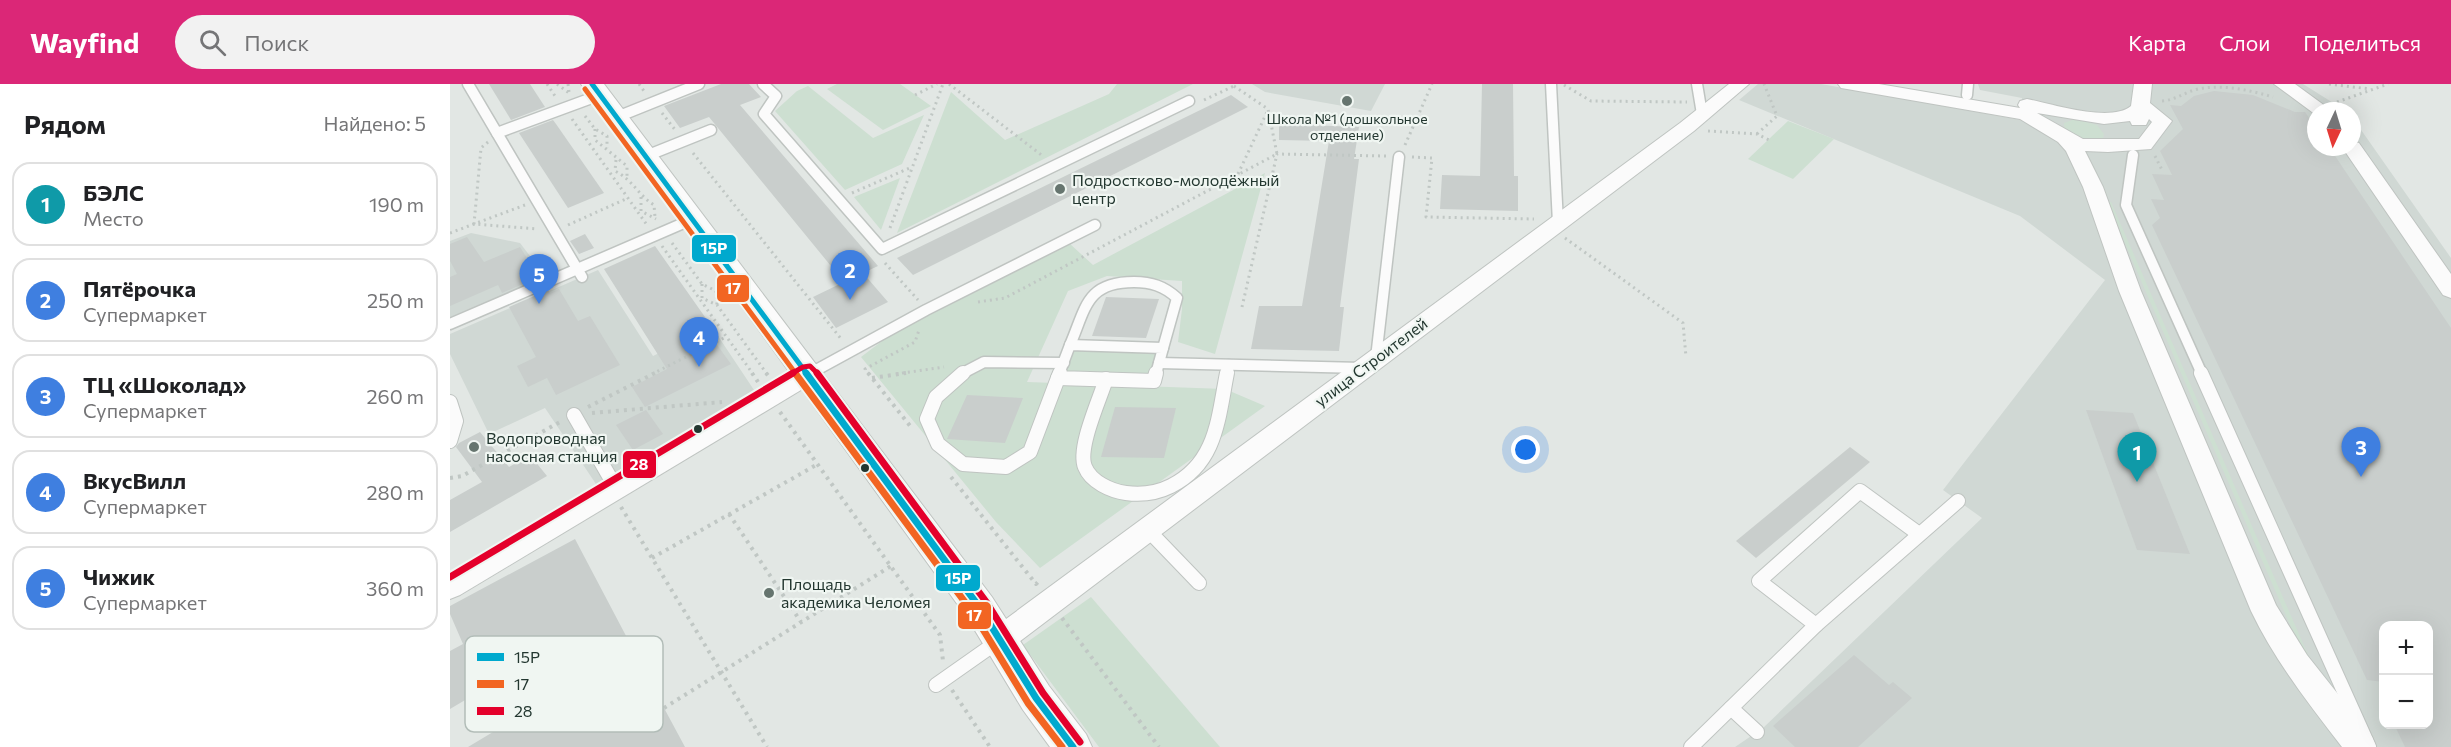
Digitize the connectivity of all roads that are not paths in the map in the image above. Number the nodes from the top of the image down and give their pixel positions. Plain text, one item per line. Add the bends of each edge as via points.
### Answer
1 (468, 84) edge
2 (699, 84) edge
3 (763, 84) edge
4 (1551, 84) edge
5 (1697, 84) edge
6 (1740, 84) edge
7 (1847, 84) edge
8 (1905, 84) edge
9 (2143, 84) edge
10 (596, 89) edge
11 (1967, 89) edge
12 (2279, 91) edge
13 (1189, 101) dead end
14 (2314, 102) edge
15 (2140, 107) junction
16 (2082, 115) junction
17 (1701, 116) junction
18 (616, 117) junction
19 (711, 130) dead end
20 (497, 133) junction
21 (2061, 135) junction
22 (2104, 145) junction
23 (2133, 155) dead end
24 (646, 156) junction
25 (2358, 156) edge
26 (1399, 157) road end
27 (693, 219) junction
28 (1095, 225) dead end
29 (1558, 228) junction
30 (580, 273) junction
31 (2451, 290) edge
32 (450, 324) edge
33 (1070, 345) junction
34 (1163, 348) junction
35 (1064, 363) junction
36 (1159, 363) junction
37 (1370, 363) junction
38 (1229, 365) junction
39 (808, 375) junction
40 (1058, 378) junction
41 (1106, 379) junction
42 (450, 402) edge
43 (574, 414) road end
44 (450, 441) edge
45 (620, 500) junction
46 (1958, 501) dead end
47 (1147, 529) junction
48 (1919, 534) junction
49 (1200, 583) dead end
50 (450, 587) edge
51 (1816, 626) junction
52 (1001, 639) junction
53 (941, 682) road end
54 (1731, 708) junction
55 (1757, 732) dead end
56 (1073, 747) edge
57 (1691, 747) edge
58 (2361, 747) edge
59 (2369, 747) edge

1 - 20 lane
2 - 18 lane
3 - 13 lane via 776,96 764,114 882,249
4 - 29 lane
5 - 17 lane
6 - 17 street, улица Строителей
7 - 21 street via 2015,112 2043,122
8 - 11 street
9 - 15 street
10 - 18 street
10 - 20 lane
11 - 16 street
12 - 14 street
15 - 16 street via 2134,115 2121,118
15 - 22 street via 2135,129
16 - 21 street via 2057,120 2055,125
16 - 22 street via 2109,129 2112,135
17 - 29 street, улица Строителей
18 - 24 street
19 - 24 lane
20 - 30 lane
21 - 22 street via 2084,146
21 - 58 street via 2076,150 2086,171 2130,289 2265,611 2300,671
23 - 59 lane via 2126,205
24 - 27 street
25 - 31 street
26 - 37 lane
27 - 30 lane
27 - 39 street
28 - 39 lane
29 - 37 street, улица Строителей
30 - 32 lane via 494,310
33 - 34 lane
33 - 34 lane via 1090,300 1102,287 1152,282 1177,298
33 - 35 lane
34 - 36 lane
35 - 40 lane
35 - 40 lane via 984,362 961,374 936,397 927,419 938,444 963,464 1006,467 1030,452
36 - 38 lane
36 - 41 lane via 1154,381
37 - 38 lane
37 - 47 street, улица Строителей
38 - 41 lane via 1209,448 1188,478 1158,492 1132,494 1104,487 1085,468 1083,451
39 - 45 street
39 - 52 street
40 - 41 lane
42 - 44 lane via 457,414
43 - 45 lane
45 - 50 street
46 - 48 lane
47 - 49 lane
47 - 52 street, улица Строителей
48 - 51 lane
48 - 51 lane via 1860,491 1759,581
51 - 54 lane
52 - 53 lane
52 - 56 street via 1036,698
54 - 55 lane
54 - 57 lane

